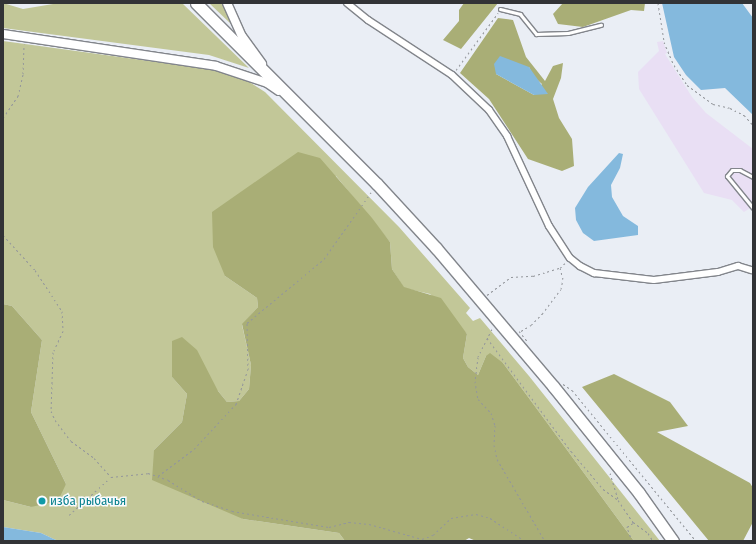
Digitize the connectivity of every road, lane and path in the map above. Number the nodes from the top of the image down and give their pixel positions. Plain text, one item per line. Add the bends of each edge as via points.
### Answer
1 (196, 3) edge
2 (227, 3) edge
3 (347, 3) edge
4 (658, 3) edge
5 (500, 9) joint
6 (602, 25) dead end
7 (3, 34) edge
8 (25, 37) junction
9 (265, 71) junction
10 (452, 75) junction
11 (306, 112) junction
12 (3, 118) edge
13 (753, 125) edge
14 (753, 177) edge
15 (377, 184) junction
16 (753, 208) edge
17 (3, 235) edge
18 (570, 258) junction
19 (560, 268) junction
20 (751, 270) dead end
21 (480, 298) junction
22 (516, 334) junction
23 (528, 343) dead end
24 (560, 382) dead end
25 (616, 466) junction
26 (158, 476) junction
27 (111, 478) junction
28 (618, 500) junction
29 (69, 515) dead end
30 (633, 522) junction
31 (526, 541) edge
32 (545, 541) edge
33 (632, 541) edge
34 (653, 541) edge
35 (673, 541) edge
36 (696, 541) edge

1 - 9 highway
2 - 9 main road via 242,36
3 - 10 street via 368,20
4 - 13 path via 664,42 674,65 687,85 713,104 744,115
5 - 6 lane via 520,14 536,34 568,33
5 - 10 path via 465,61
7 - 8 main road
8 - 11 main road via 216,66 267,83
8 - 12 path via 23,74 18,96
9 - 11 highway
10 - 18 street via 489,110 507,136 546,219
11 - 15 highway
14 - 16 lane via 740,170 732,170 727,176
15 - 21 highway
15 - 26 path via 324,259 247,323 248,370 236,404 194,449
17 - 27 path via 35,270 62,311 63,331 53,352 51,411 55,420 67,437 94,458
18 - 19 path
18 - 20 street via 594,273 654,280 696,276 738,266
19 - 21 path via 532,276 511,277
19 - 22 path via 563,279 561,289 532,325
21 - 22 highway
22 - 23 path
22 - 25 highway
24 - 36 path via 572,390
25 - 28 path via 610,473
25 - 35 highway
26 - 27 path via 140,472
26 - 31 path via 202,501 255,516 329,527 350,522 369,524 422,539 433,535 451,518 476,514 490,518
27 - 29 path
28 - 30 path
28 - 32 path via 603,489 570,450 487,337 478,357 475,381 478,399 493,419 497,459
30 - 33 path via 628,528
30 - 34 path via 648,533

